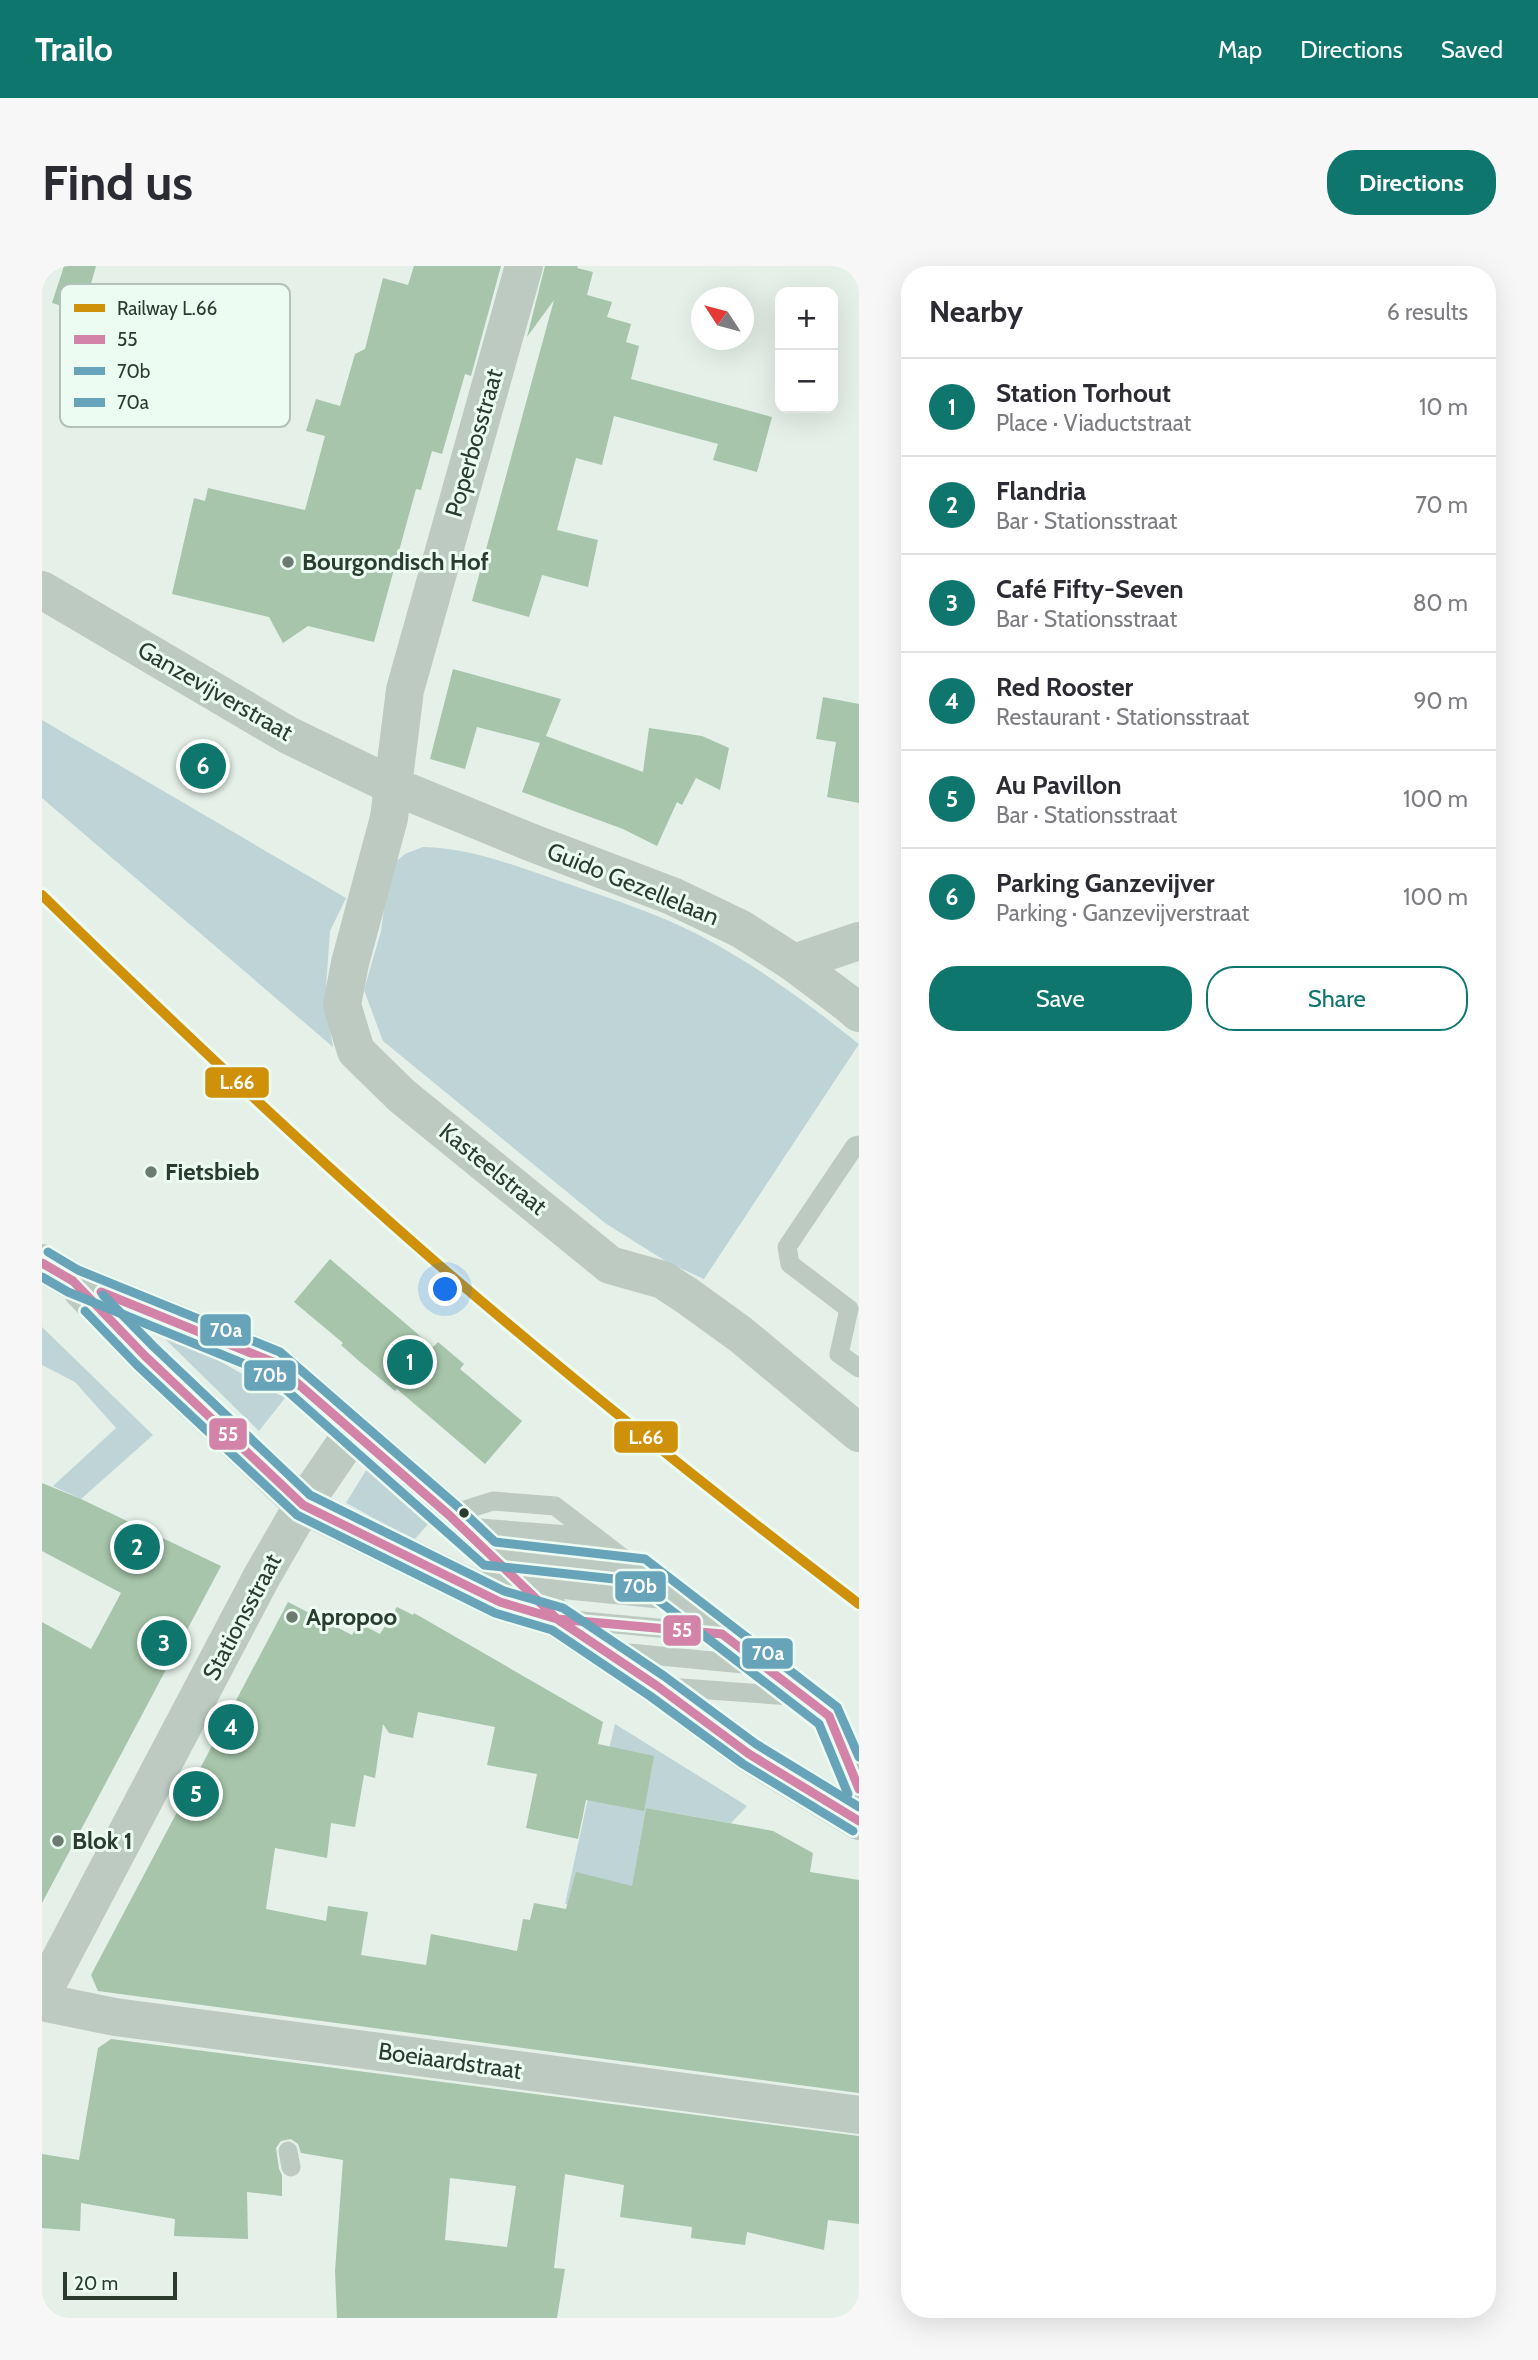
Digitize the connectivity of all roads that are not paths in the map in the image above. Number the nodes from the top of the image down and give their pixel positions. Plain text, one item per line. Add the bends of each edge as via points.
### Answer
1 (524, 266) edge
2 (42, 590) edge
3 (391, 785) junction
4 (859, 941) edge
5 (794, 963) junction
6 (852, 1008) edge
7 (859, 1145) edge
8 (58, 1272) edge
9 (854, 1302) edge
10 (859, 1368) edge
11 (353, 1432) junction
12 (859, 1433) edge
13 (303, 1506) junction
14 (455, 1521) junction
15 (595, 1537) junction
16 (490, 1555) junction
17 (638, 1569) junction
18 (523, 1586) junction
19 (680, 1601) junction
20 (557, 1619) junction
21 (722, 1634) junction
22 (604, 1651) junction
23 (765, 1666) junction
24 (657, 1686) junction
25 (805, 1697) junction
26 (859, 1788) edge
27 (859, 1821) edge
28 (42, 1994) edge
29 (42, 2001) edge
30 (859, 2115) edge

1 - 3 street, Poperbosstraat via 405,690
2 - 3 street, Ganzevijverstraat via 288,735
3 - 5 street, Guido Gezellelaan via 672,896 741,929
3 - 12 street, Kasteelstraat via 389,818 342,1005 356,1051 402,1096 610,1265 663,1280 686,1295
4 - 5 street
5 - 6 street, Guido Gezellelaan
7 - 9 lane via 787,1247 790,1264
8 - 11 street via 273,1362
8 - 13 street
9 - 10 lane via 839,1354
11 - 13 street, Stationsstraat
11 - 14 street
13 - 20 street via 500,1602
13 - 28 street, Stationsstraat
14 - 15 lane
14 - 15 lane via 493,1501 555,1506
14 - 16 street
15 - 17 lane
16 - 17 lane
16 - 18 street
17 - 19 lane
18 - 19 lane
18 - 20 street
19 - 21 lane
20 - 21 lane
20 - 22 street
21 - 23 lane
22 - 23 lane
22 - 24 street
23 - 25 lane
24 - 25 lane
24 - 27 street via 749,1754
25 - 26 lane via 829,1716
29 - 30 street, Boeiaardstraat via 298,2053

